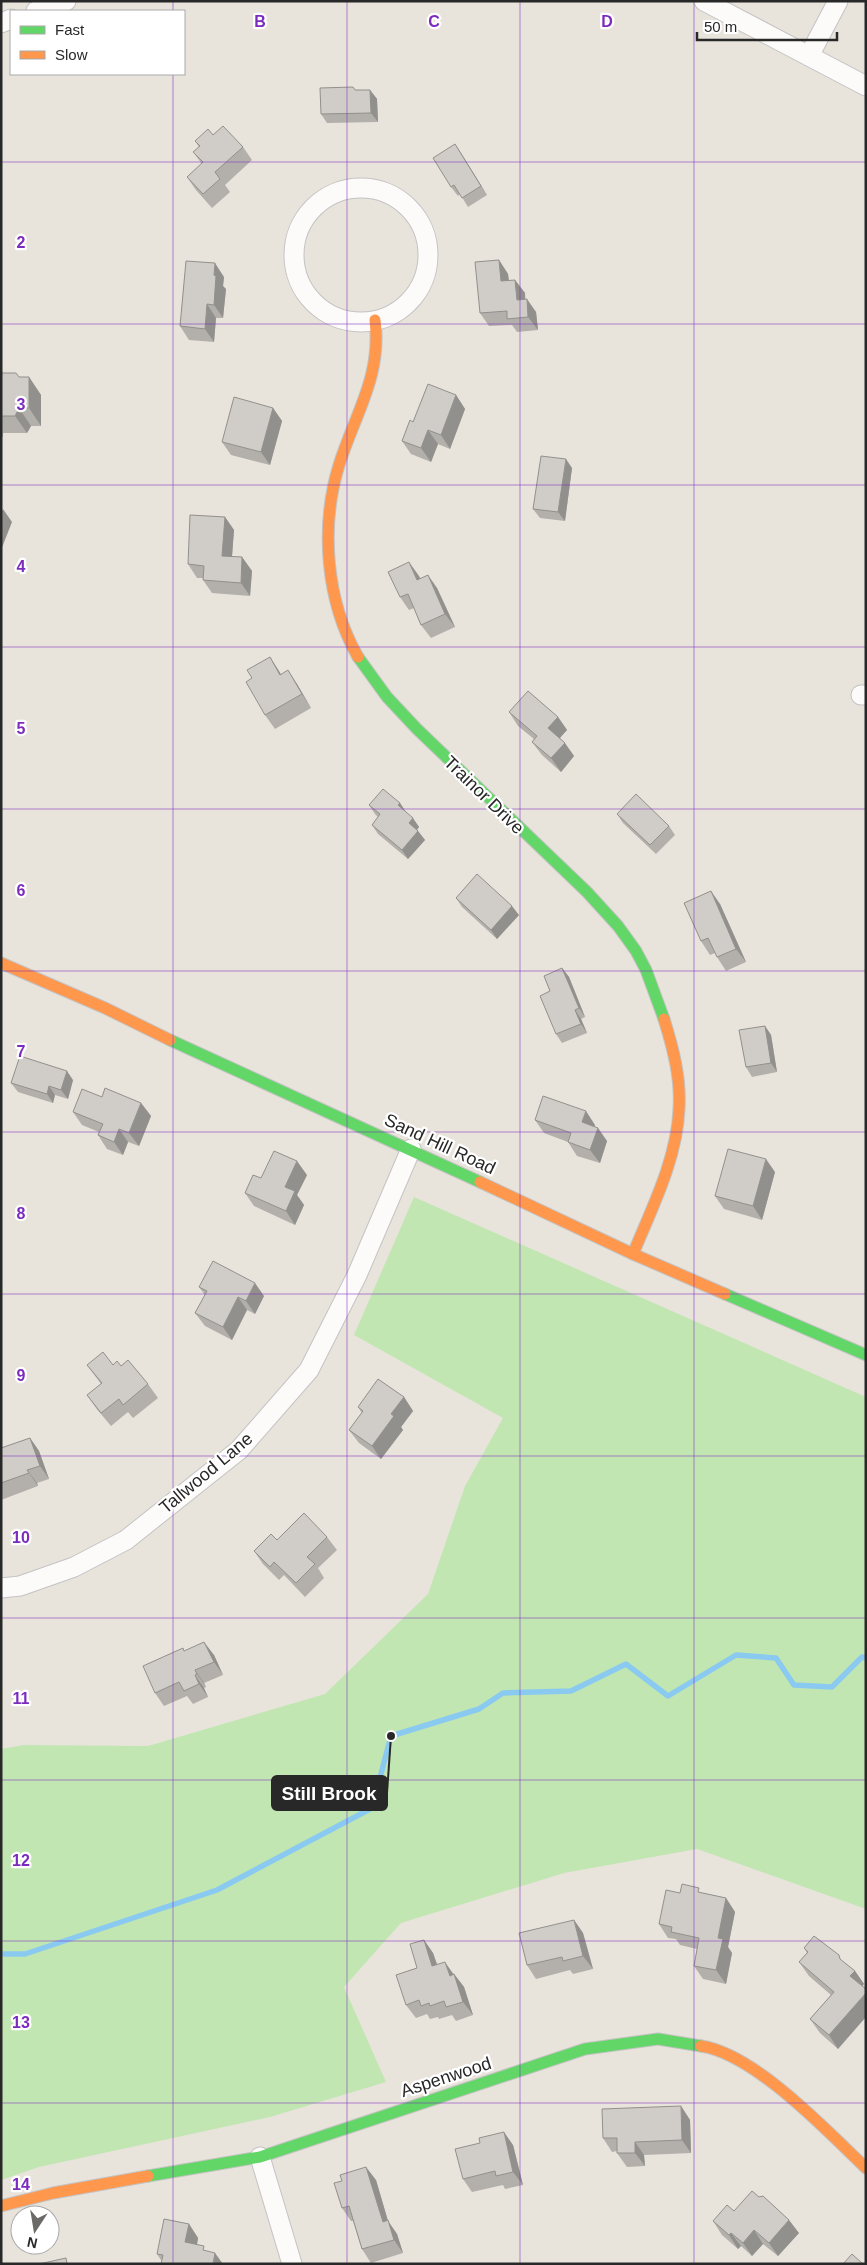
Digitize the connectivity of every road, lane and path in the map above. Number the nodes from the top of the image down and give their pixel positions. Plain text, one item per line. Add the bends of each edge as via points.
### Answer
1 (66, 1) edge
2 (704, 1) edge
3 (838, 1) edge
4 (39, 10) edge
5 (809, 56) junction
6 (866, 86) edge
7 (375, 320) junction
8 (1, 963) edge
9 (411, 1150) junction
10 (634, 1254) junction
11 (866, 1355) edge
12 (1, 1588) edge
13 (260, 2157) junction
14 (866, 2168) edge
15 (1, 2206) edge
16 (292, 2264) edge

1 - 4 street
2 - 5 street
3 - 5 street
5 - 6 street
7 - 7 street via 356,322 338,318 322,309 299,281 294,263 297,236 310,211 323,199 343,190 364,187 392,195 419,219 427,239 429,260 424,281 412,299 395,313
7 - 10 street, Trainor Drive via 379,339 375,359 363,404 338,466 331,501 328,545 341,622 354,652 420,733 610,915 636,952 657,993 677,1065 680,1091 678,1122 660,1192
8 - 9 street, Sand Hill Road
9 - 10 street, Sand Hill Road
9 - 12 street, Tallwood Lane via 357,1275 309,1370 240,1450 126,1540 74,1567 20,1586
10 - 11 street, Sand Hill Road
13 - 14 street, Aspenwood via 586,2049 658,2039 709,2047 756,2069
13 - 15 street, Aspenwood via 53,2193
13 - 16 street

